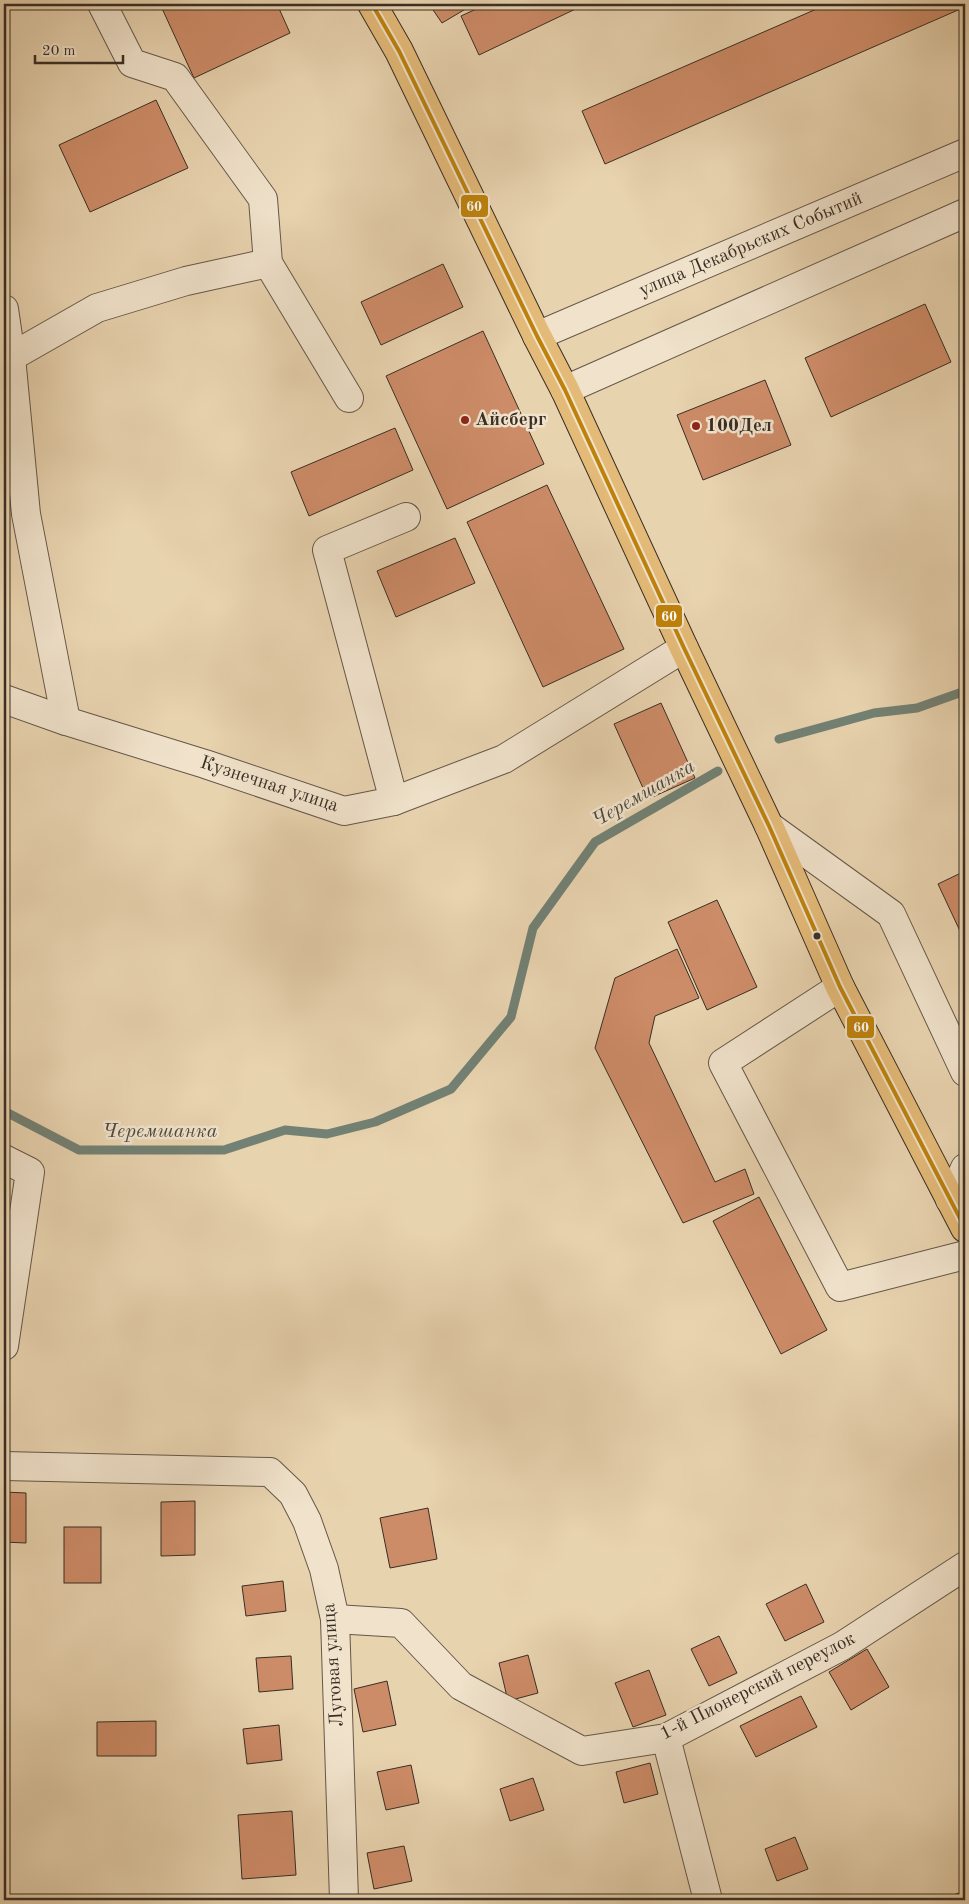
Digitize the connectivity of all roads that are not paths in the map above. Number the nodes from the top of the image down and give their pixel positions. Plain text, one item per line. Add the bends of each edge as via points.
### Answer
1 (102, 4) edge
2 (372, 4) edge
3 (965, 153) edge
4 (965, 213) edge
5 (268, 263) junction
6 (4, 309) edge
7 (537, 336) junction
8 (11, 357) junction
9 (565, 390) junction
10 (349, 398) dead end
11 (406, 516) dead end
12 (684, 648) junction
13 (4, 699) edge
14 (66, 721) junction
15 (394, 802) junction
16 (769, 826) junction
17 (840, 987) junction
18 (965, 1072) edge
19 (4, 1159) edge
20 (965, 1168) edge
21 (950, 1200) junction
22 (965, 1228) edge
23 (965, 1254) edge
24 (4, 1346) edge
25 (4, 1466) edge
26 (965, 1566) edge
27 (335, 1620) junction
28 (666, 1738) junction
29 (344, 1900) edge
30 (708, 1900) edge

1 - 5 street via 132,63 175,77 263,199
2 - 7 main road via 399,51
3 - 7 street, улица Декабрьских Событий
4 - 9 street
5 - 8 street via 186,281 97,308
5 - 10 street
6 - 8 street
7 - 9 main road
8 - 14 street via 26,514
9 - 12 main road
11 - 15 street via 327,550
12 - 15 street, Кузнечная улица via 504,759
12 - 16 main road
13 - 14 street, Кузнечная улица
14 - 15 street, Кузнечная улица via 344,812
16 - 17 main road
16 - 18 street via 891,914
17 - 21 main road
17 - 23 street via 723,1064 840,1287
19 - 24 street via 30,1172
20 - 21 street
21 - 22 main road
25 - 27 street, Луговая улица via 270,1472 293,1494 307,1521 324,1569
26 - 28 street, 1-й Пионерский переулок via 842,1646
27 - 28 street, 1-й Пионерский переулок via 401,1623 461,1686 582,1751
27 - 29 street, Луговая улица
28 - 30 street

